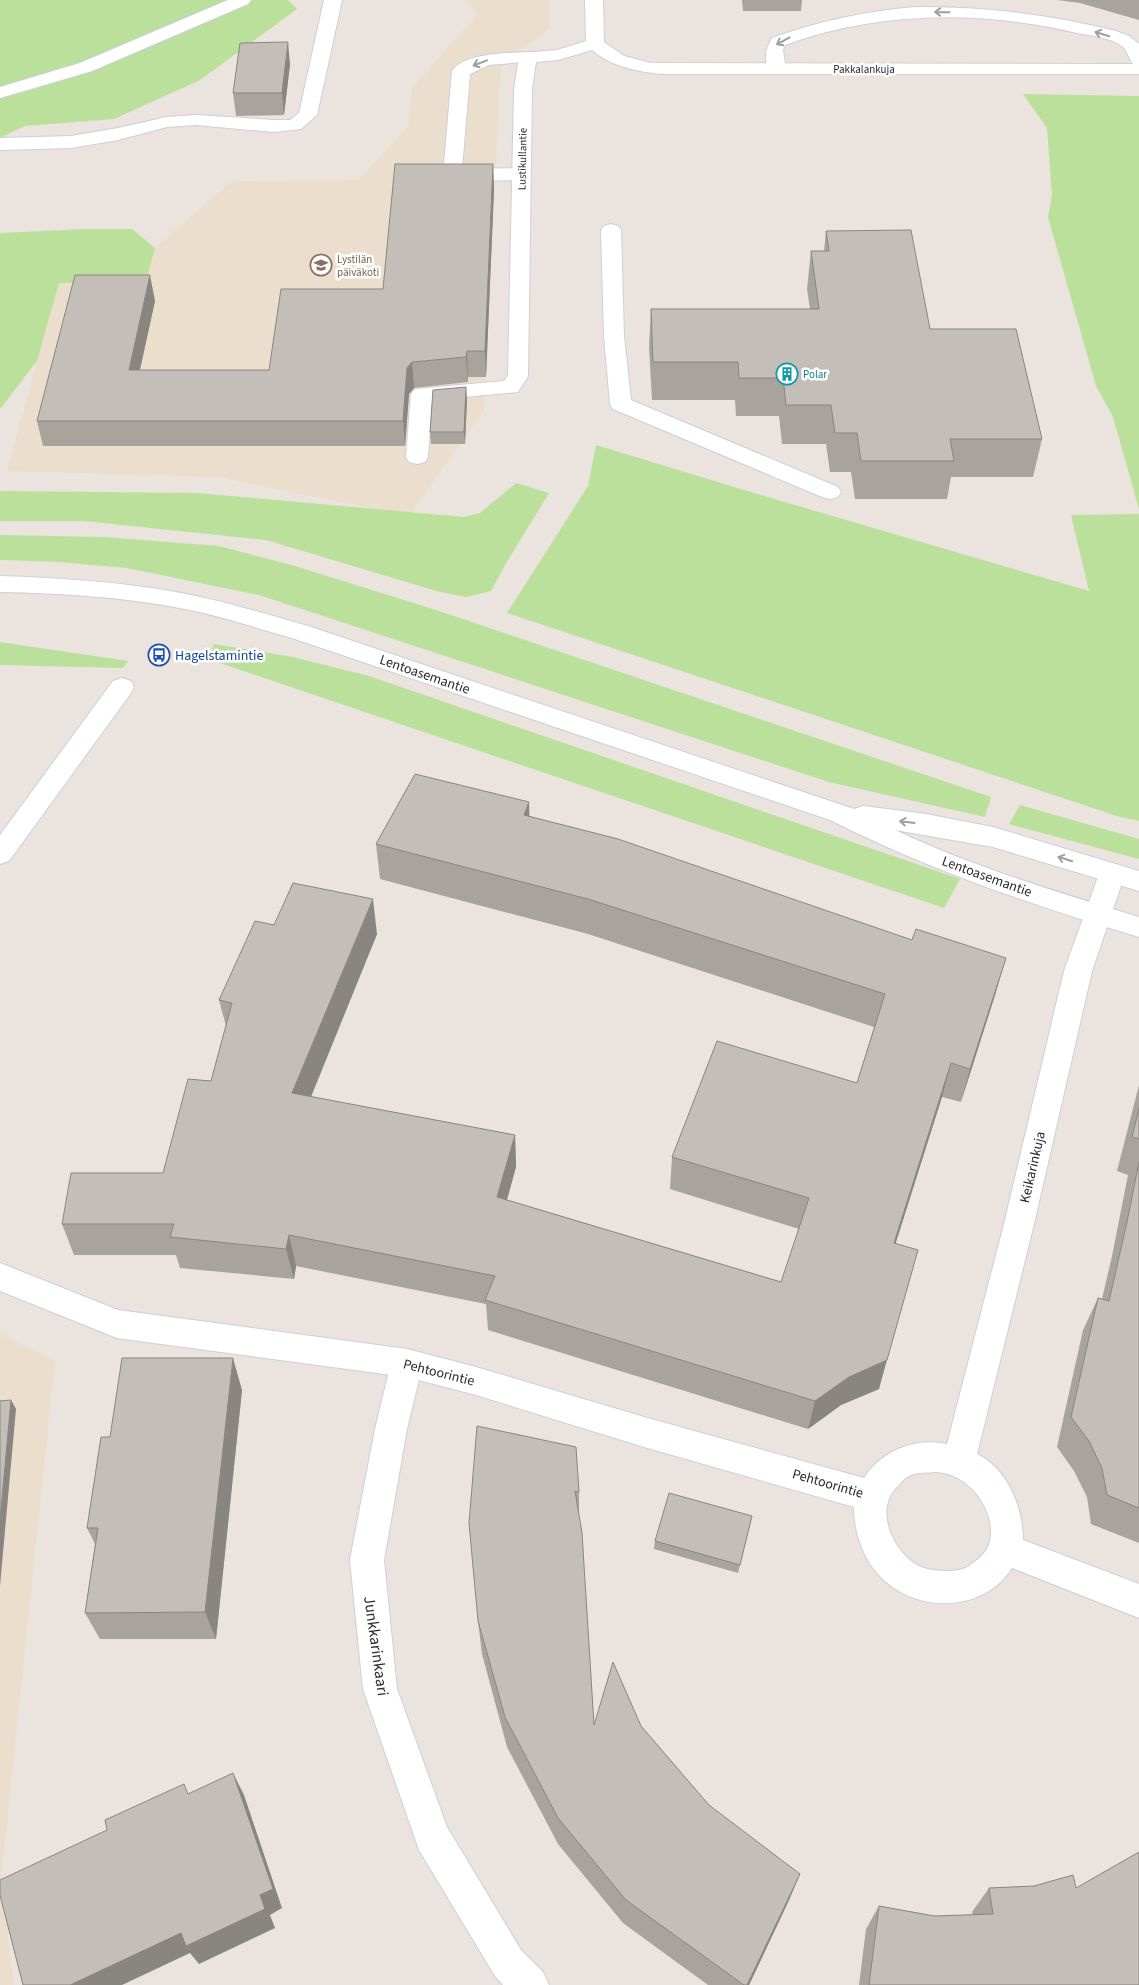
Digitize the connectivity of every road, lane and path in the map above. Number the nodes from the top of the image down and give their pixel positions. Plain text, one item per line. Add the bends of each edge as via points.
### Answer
1 (242, 0) edge
2 (333, 0) edge
3 (594, 0) edge
4 (595, 44) junction
5 (528, 57) junction
6 (1139, 60) edge
7 (777, 69) junction
8 (1139, 69) edge
9 (0, 93) edge
10 (0, 144) edge
11 (521, 174) junction
12 (611, 230) dead end
13 (417, 457) dead end
14 (830, 492) dead end
15 (0, 584) edge
16 (122, 687) dead end
17 (839, 813) junction
18 (9, 827) edge
19 (0, 854) edge
20 (1112, 874) junction
21 (1139, 881) edge
22 (1097, 915) junction
23 (1139, 927) edge
24 (0, 1277) edge
25 (407, 1363) junction
26 (958, 1462) junction
27 (872, 1496) junction
28 (1004, 1549) junction
29 (1139, 1602) edge
30 (530, 1985) edge

1 - 9 street via 86,67
2 - 10 street via 308,115 295,125 196,120 167,122 71,142
3 - 4 street
4 - 5 street via 558,55
4 - 7 street, Pakkalankuja via 609,57 630,66
5 - 11 street, Lustikullantie via 523,89
5 -> 11 street via 486,60 461,71 452,175
6 -> 7 street via 1135,49 1126,42 1071,25 1002,15 915,12 859,18 778,42 774,50
7 - 8 street, Pakkalankuja
11 - 13 street, Lustikullantie via 518,376 511,387 422,394
12 - 14 street via 614,336 621,404
15 - 17 street, Lentoasemantie via 60,585 212,607 300,632
16 - 18 street
20 -> 17 street, Lentoasemantie via 993,836
17 - 22 street, Lentoasemantie via 918,851
18 - 19 street
20 - 21 street, Lentoasemantie
20 - 22 street, Keikarinkuja
22 - 23 street, Lentoasemantie
22 - 26 street, Keikarinkuja via 1078,971 1019,1224
24 - 25 street, Pehtoorintie via 117,1324
25 - 27 street, Pehtoorintie
25 - 30 street, Junkkarinkaari via 391,1429 367,1560 380,1689 432,1837 508,1963
26 - 27 street via 936,1457 916,1458 897,1465 882,1478
26 - 28 street via 993,1488 1004,1507 1008,1528
27 - 28 street via 869,1517 874,1538 886,1558 903,1575 924,1585 965,1586 982,1578 996,1565
28 - 29 street

